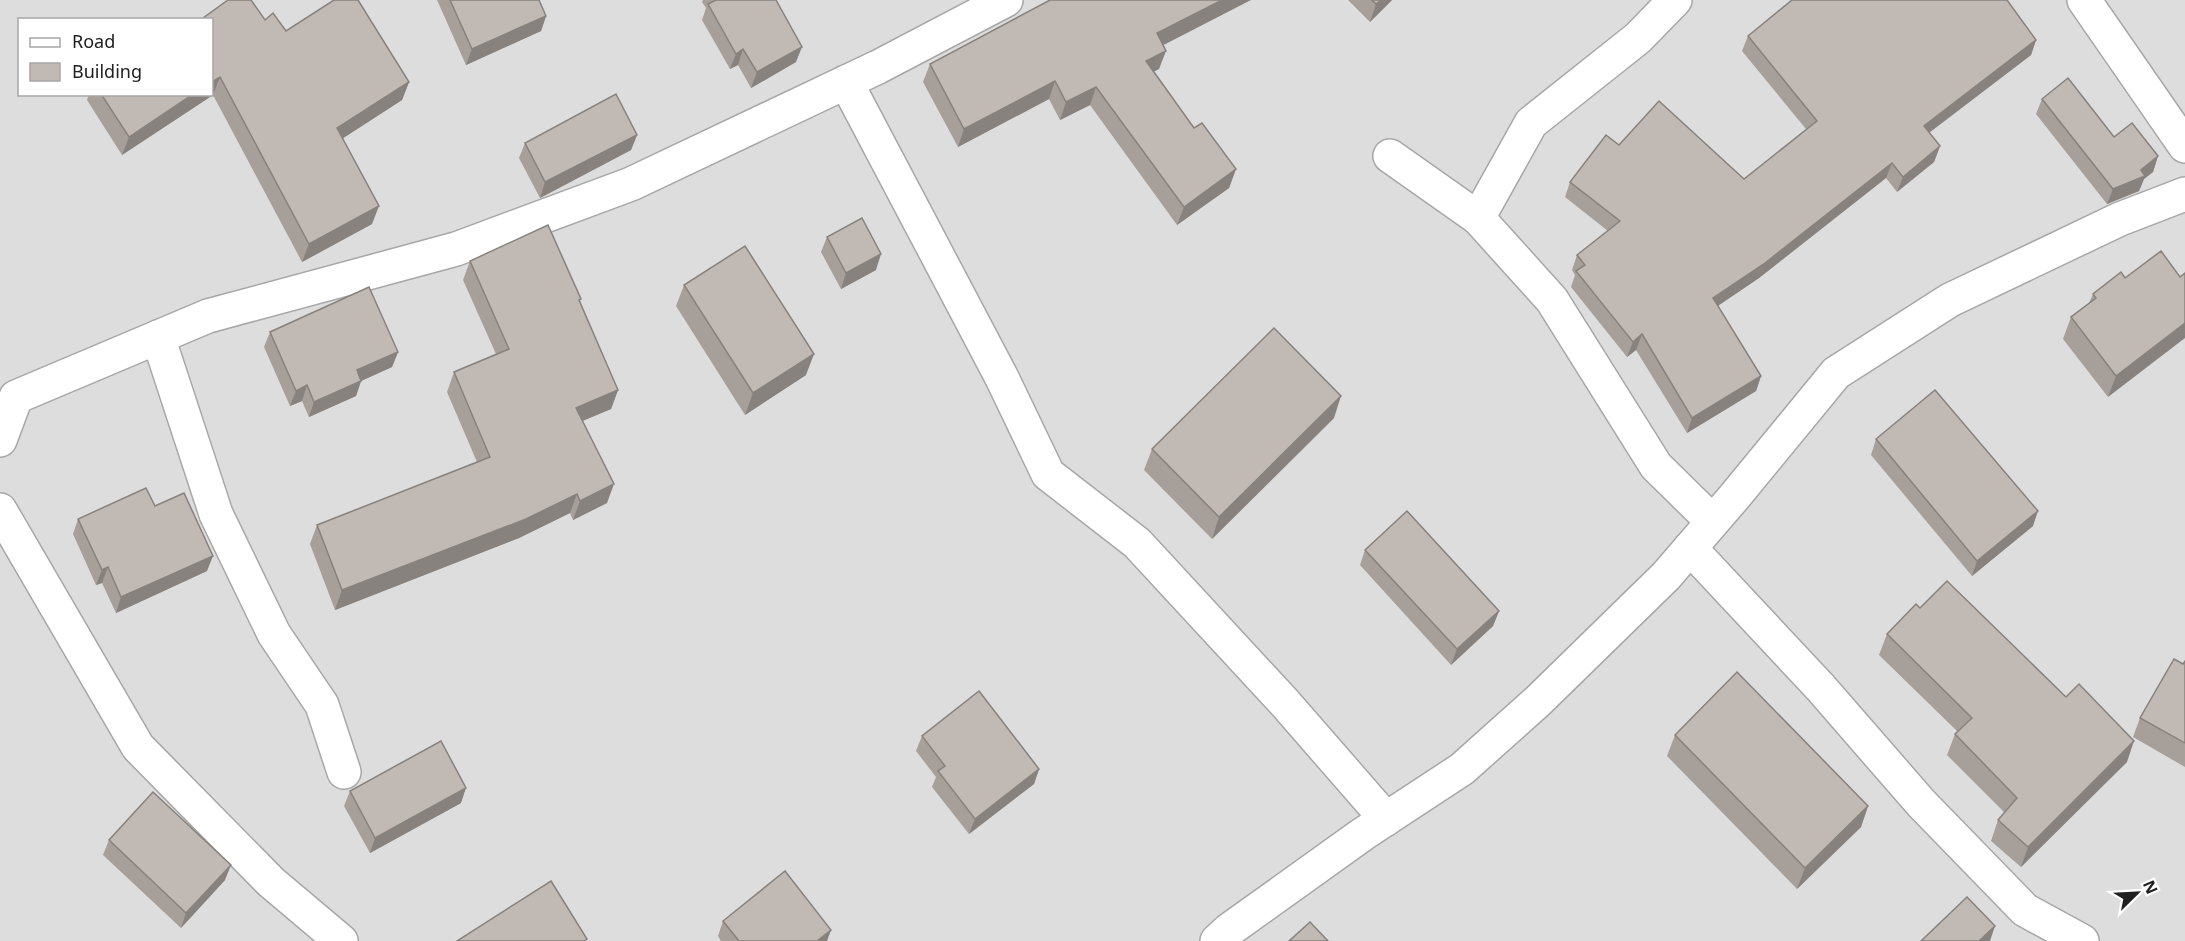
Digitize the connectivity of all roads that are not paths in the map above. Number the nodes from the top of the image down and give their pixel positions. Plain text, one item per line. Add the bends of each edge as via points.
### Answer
1 (1006, 0) edge
2 (1675, 0) edge
3 (2093, 3) edge
4 (846, 82) junction
5 (2185, 146) edge
6 (1390, 156) dead end
7 (2185, 194) edge
8 (1478, 218) junction
9 (158, 337) junction
10 (0, 440) edge
11 (0, 510) edge
12 (1712, 521) junction
13 (1690, 548) junction
14 (344, 772) dead end
15 (1386, 819) junction
16 (341, 941) edge
17 (1217, 941) edge
18 (2082, 941) edge

1 - 4 street
2 - 8 street via 1638,38 1531,123
3 - 5 street
4 - 9 street via 631,184 467,244 208,316
4 - 15 street via 1002,378 1048,474 1137,543 1286,703
6 - 8 street
7 - 12 street via 2120,219 1950,300 1836,373
8 - 12 street via 1552,300 1656,466
9 - 10 street via 16,397
9 - 14 street via 216,514 274,634 322,705
11 - 16 street via 138,747 271,882
12 - 13 street
13 - 15 street via 1539,701 1462,769
13 - 18 street via 1821,688 1921,803 2025,910
15 - 17 street

